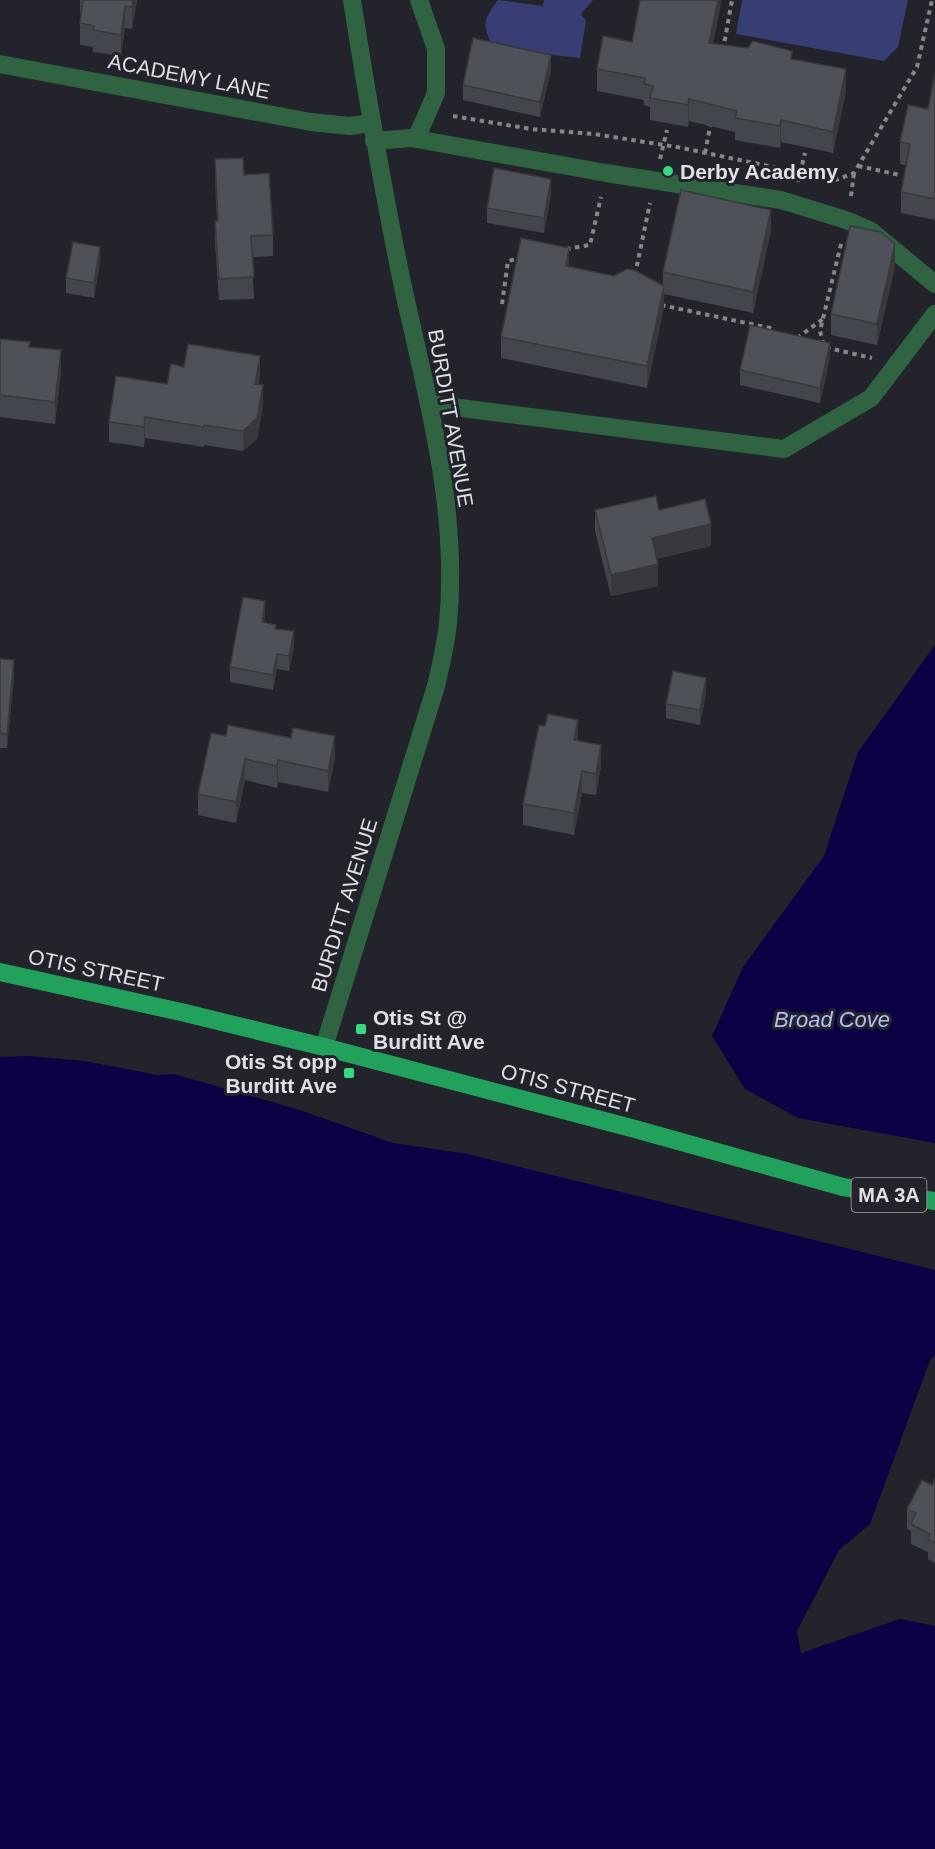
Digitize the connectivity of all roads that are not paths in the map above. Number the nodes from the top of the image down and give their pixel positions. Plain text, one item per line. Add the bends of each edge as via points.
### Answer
1 (352, 0) edge
2 (419, 0) edge
3 (0, 64) edge
4 (373, 132) junction
5 (416, 139) junction
6 (935, 284) edge
7 (935, 314) edge
8 (429, 404) junction
9 (0, 972) edge
10 (324, 1047) junction
11 (935, 1201) edge

1 - 4 street, BURDITT AVENUE
2 - 5 street via 436,48 436,93
3 - 4 street, ACADEMY LANE
4 - 5 street, ACADEMY LANE
4 - 8 street, BURDITT AVENUE
5 - 6 street, ACADEMY LANE via 781,200 871,231
7 - 8 street via 871,398 784,449
8 - 10 street, BURDITT AVENUE via 448,523 448,625 436,686
9 - 10 main road, OTIS STREET / MA 3A
10 - 11 main road, OTIS STREET / MA 3A via 843,1187

